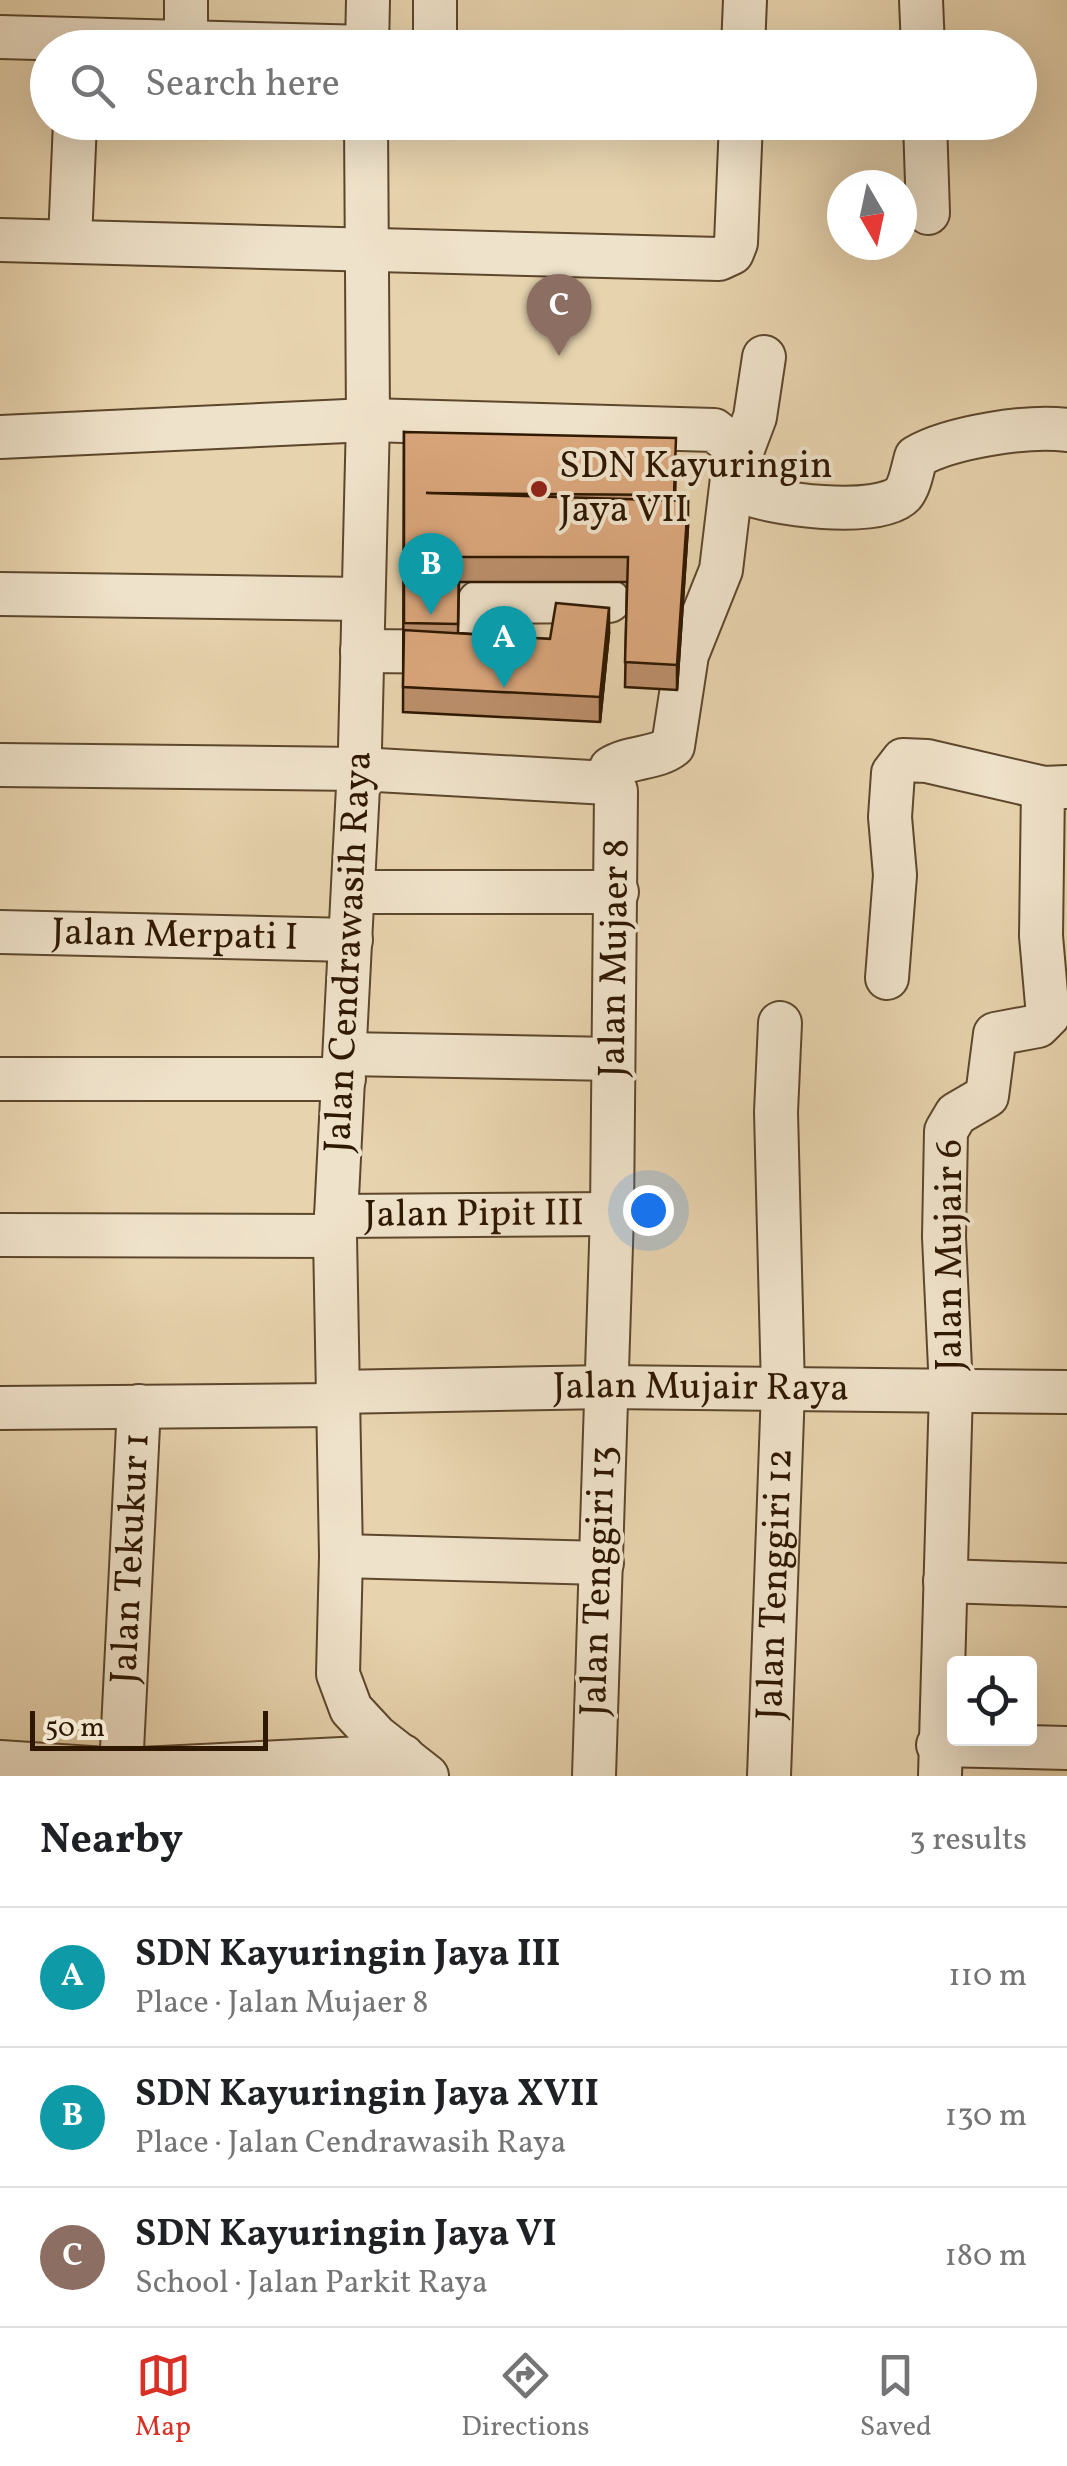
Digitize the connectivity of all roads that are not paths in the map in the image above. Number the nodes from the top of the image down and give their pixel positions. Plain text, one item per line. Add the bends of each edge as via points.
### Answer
1 (186, 0) edge
2 (368, 0) edge
3 (435, 0) edge
4 (745, 0) edge
5 (921, 0) edge
6 (186, 30) edge
7 (367, 30) edge
8 (435, 30) edge
9 (744, 30) edge
10 (922, 30) edge
11 (0, 37) edge
12 (30, 39) edge
13 (73, 140) edge
14 (366, 140) edge
15 (739, 140) edge
16 (926, 140) edge
17 (928, 213) dead end
18 (0, 240) edge
19 (70, 240) junction
20 (364, 252) junction
21 (764, 357) dead end
22 (368, 420) junction
23 (1067, 430) edge
24 (0, 437) edge
25 (732, 478) junction
26 (0, 594) edge
27 (362, 598) junction
28 (609, 601) dead end
29 (362, 651) junction
30 (0, 765) edge
31 (358, 768) junction
32 (608, 783) junction
33 (1055, 787) edge
34 (355, 892) junction
35 (617, 892) junction
36 (0, 932) edge
37 (351, 940) junction
38 (887, 978) dead end
39 (780, 1023) dead end
40 (614, 1059) junction
41 (345, 1066) junction
42 (0, 1079) edge
43 (612, 1214) junction
44 (336, 1226) junction
45 (0, 1235) edge
46 (606, 1387) junction
47 (783, 1390) junction
48 (951, 1390) junction
49 (1067, 1392) edge
50 (336, 1399) junction
51 (139, 1406) junction
52 (0, 1408) edge
53 (341, 1556) junction
54 (602, 1562) junction
55 (944, 1581) junction
56 (1067, 1585) edge
57 (1067, 1748) edge
58 (939, 1761) edge
59 (0, 1762) edge
60 (415, 1766) edge
61 (121, 1770) junction
62 (594, 1776) edge
63 (768, 1776) edge

1 - 6 street
2 - 7 street
3 - 8 street
4 - 9 street
5 - 10 street
11 - 12 street
13 - 19 street
14 - 20 street, Jalan Cendrawasih Raya
15 - 20 street via 736,243 732,254 719,259
16 - 17 street
18 - 19 street
19 - 20 street
20 - 22 street, Jalan Cendrawasih Raya
21 - 25 street via 755,417
22 - 24 street
22 - 25 street via 714,430 738,449
22 - 27 street, Jalan Cendrawasih Raya
23 - 25 street via 1047,427 937,445 916,456 906,492 874,508 748,495
25 - 32 street via 720,570 687,655 673,746 610,768
26 - 27 street
27 - 29 street, Jalan Cendrawasih Raya
28 - 29 street via 479,602 476,652
29 - 31 street, Jalan Cendrawasih Raya
30 - 31 street, Jalan Mujaer 8
31 - 32 street, Jalan Mujaer 8
31 - 34 street, Jalan Cendrawasih Raya
32 - 35 street, Jalan Mujaer 8 via 618,801
33 - 38 street via 903,760 892,773 895,876
33 - 48 street, Jalan Mujair 6 via 1041,936 1048,1016 1038,1026 995,1034 987,1096 956,1114 946,1131
34 - 35 street
34 - 37 street, Jalan Cendrawasih Raya
35 - 40 street, Jalan Mujaer 8
36 - 37 street, Jalan Merpati I
37 - 41 street, Jalan Cendrawasih Raya
39 - 47 street, Jalan Tenggiri 12
40 - 41 street
40 - 43 street, Jalan Mujaer 8
41 - 42 street
41 - 44 street, Jalan Cendrawasih Raya
43 - 44 street, Jalan Pipit III
43 - 46 street, Jalan Mujaer 8
44 - 45 street, Jalan Pipit III
44 - 50 street, Jalan Cendrawasih Raya
46 - 47 street, Jalan Mujair Raya
46 - 50 street, Jalan Mujair Raya
46 - 54 street, Jalan Tenggiri 13
47 - 48 street, Jalan Mujair Raya
47 - 63 street, Jalan Tenggiri 12
48 - 49 street, Jalan Mujair Raya
48 - 55 street
50 - 51 street, Jalan Mujair Raya
50 - 53 street, Jalan Cendrawasih Raya
51 - 52 street, Jalan Mujair Raya
51 - 61 street, Jalan Tekukur 1
53 - 54 street
53 - 60 street, Jalan Cendrawasih Raya via 338,1674 351,1709
54 - 62 street, Jalan Tenggiri 13
55 - 56 street
55 - 58 street
57 - 58 street
59 - 61 street
60 - 61 street

